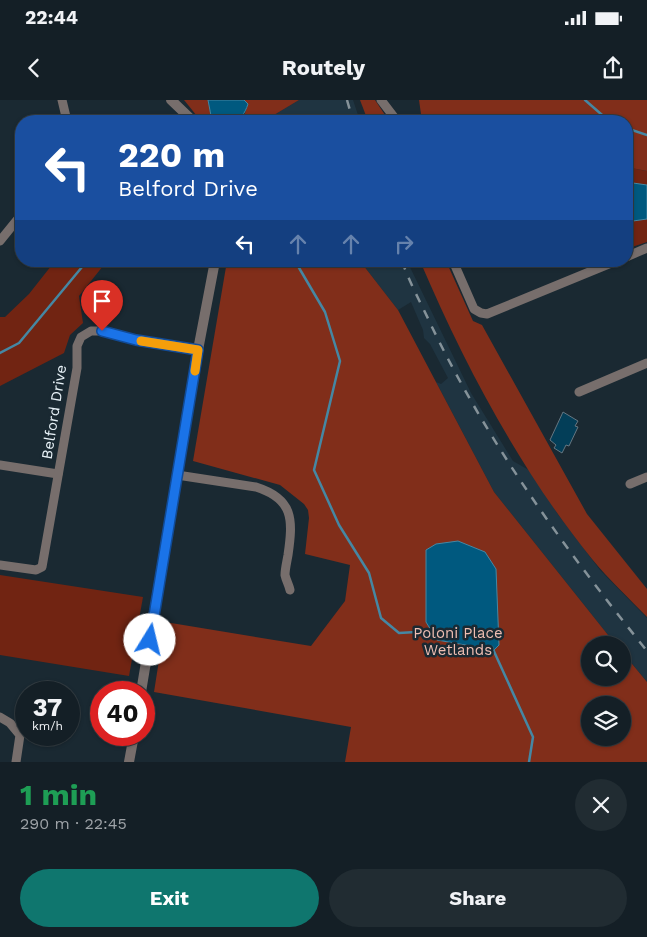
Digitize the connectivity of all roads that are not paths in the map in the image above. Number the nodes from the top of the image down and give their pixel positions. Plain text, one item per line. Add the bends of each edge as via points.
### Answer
1 (62, 100) edge
2 (170, 100) edge
3 (381, 100) edge
4 (66, 115) edge
5 (186, 115) edge
6 (392, 115) edge
7 (15, 222) edge
8 (0, 241) edge
9 (647, 248) edge
10 (633, 254) edge
11 (214, 267) edge
12 (456, 267) edge
13 (601, 267) edge
14 (198, 350) junction
15 (647, 363) edge
16 (579, 392) dead end
17 (0, 465) edge
18 (58, 474) junction
19 (177, 475) junction
20 (647, 477) edge
21 (630, 484) dead end
22 (0, 564) edge
23 (290, 590) dead end
24 (143, 681) edge
25 (0, 717) edge
26 (132, 746) edge
27 (16, 762) edge
28 (129, 762) edge

1 - 4 street
2 - 5 street
3 - 6 street
7 - 8 street
9 - 10 street
11 - 14 street
12 - 13 street via 474,309 487,314
14 - 18 street, Belford Drive via 102,331 81,337
14 - 19 street
15 - 16 street
17 - 18 street
18 - 22 street, Belford Drive via 42,568 36,570
19 - 23 street via 256,487 281,499 289,512 291,528 285,575
19 - 24 street
20 - 21 street
25 - 27 street via 20,735
26 - 28 street

